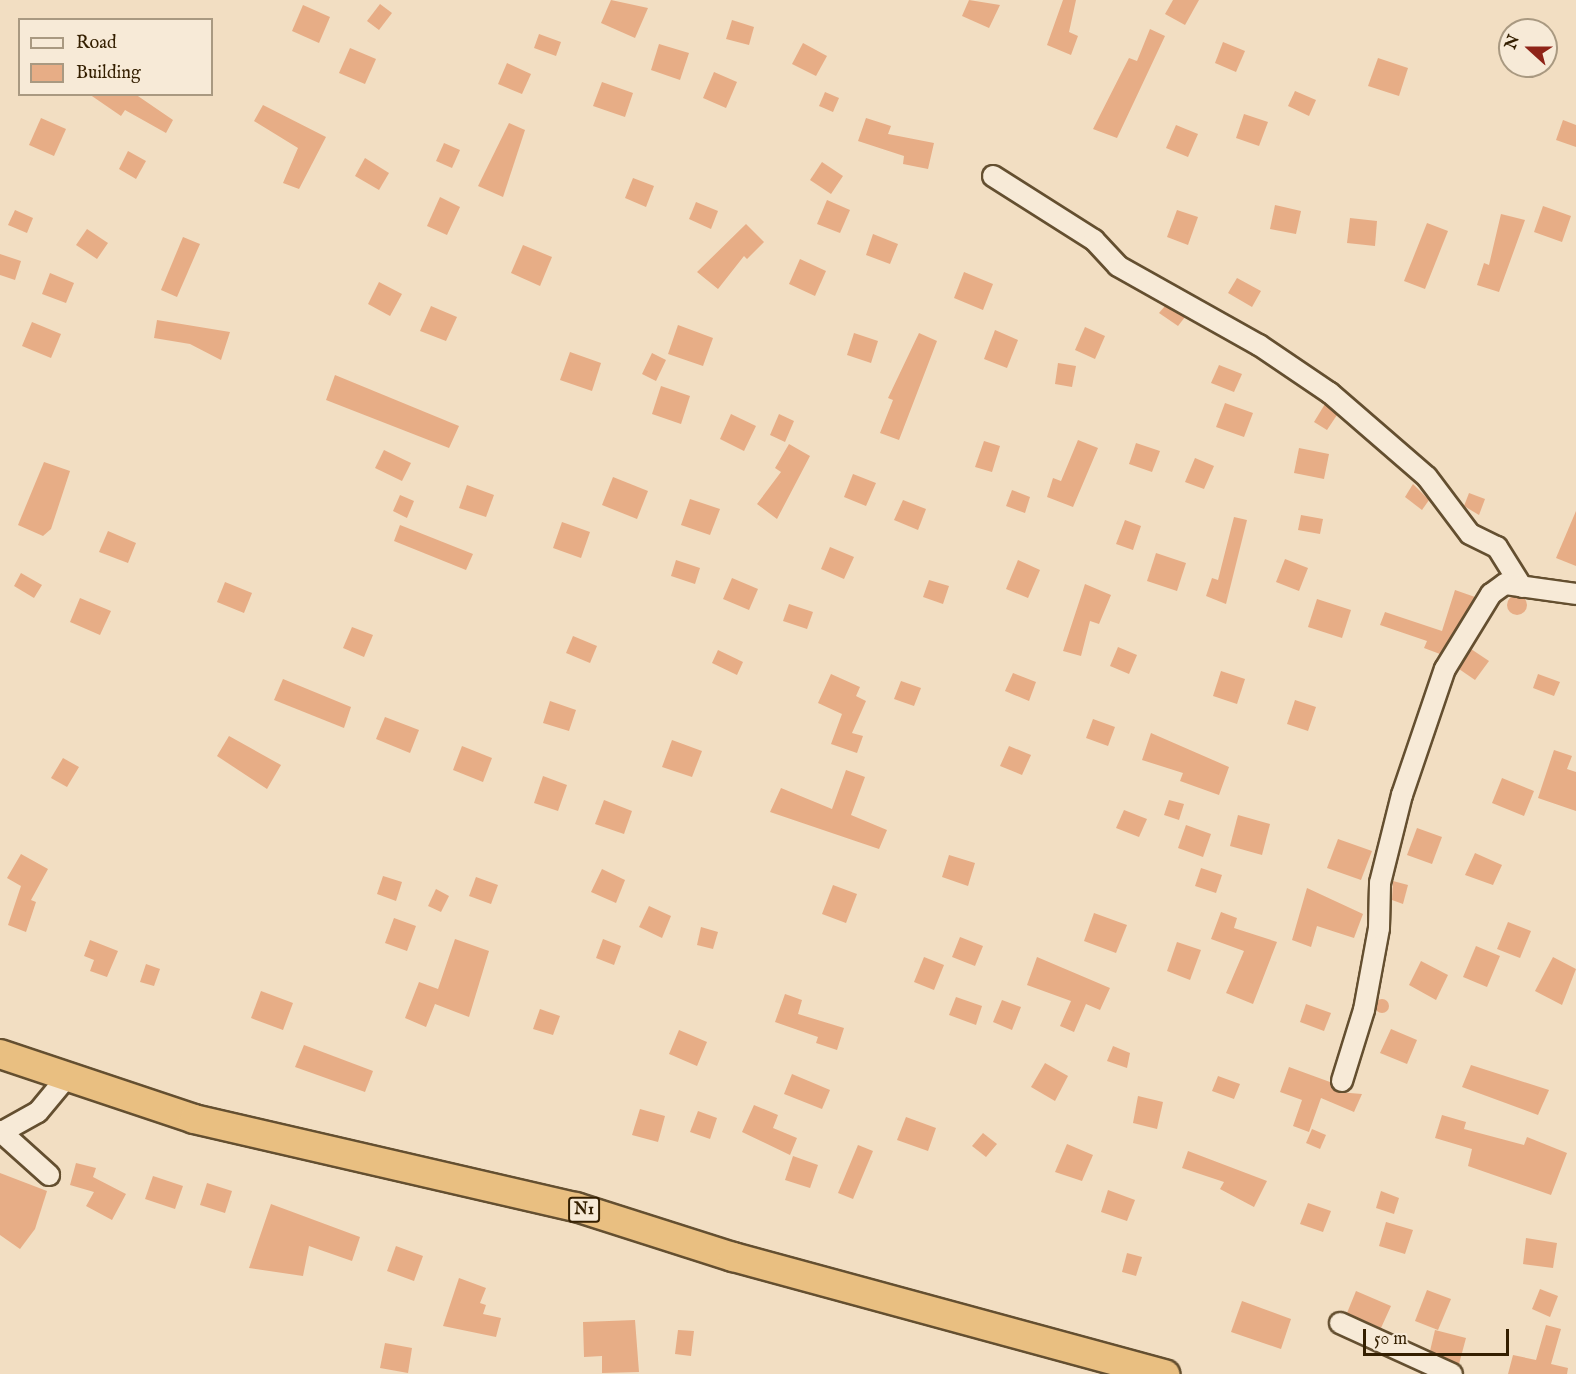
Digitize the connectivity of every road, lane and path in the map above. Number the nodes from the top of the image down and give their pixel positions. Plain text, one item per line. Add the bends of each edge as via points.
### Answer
1 (993, 176) dead end
2 (1522, 587) junction
3 (1576, 594) edge
4 (0, 1054) edge
5 (67, 1077) junction
6 (1342, 1081) dead end
7 (1, 1131) edge
8 (49, 1175) dead end
9 (1340, 1323) dead end
10 (1165, 1374) edge
11 (1452, 1374) edge

1 - 2 street via 1094,240 1118,266 1259,345 1330,393 1427,477 1470,534 1497,547
2 - 3 street
2 - 6 street via 1505,584 1491,594 1445,669 1402,795 1380,883 1379,928 1364,1010
4 - 5 highway, N1
5 - 7 street via 38,1112
5 - 10 highway, N1 via 194,1119 576,1207 744,1260
7 - 8 street
9 - 11 street

